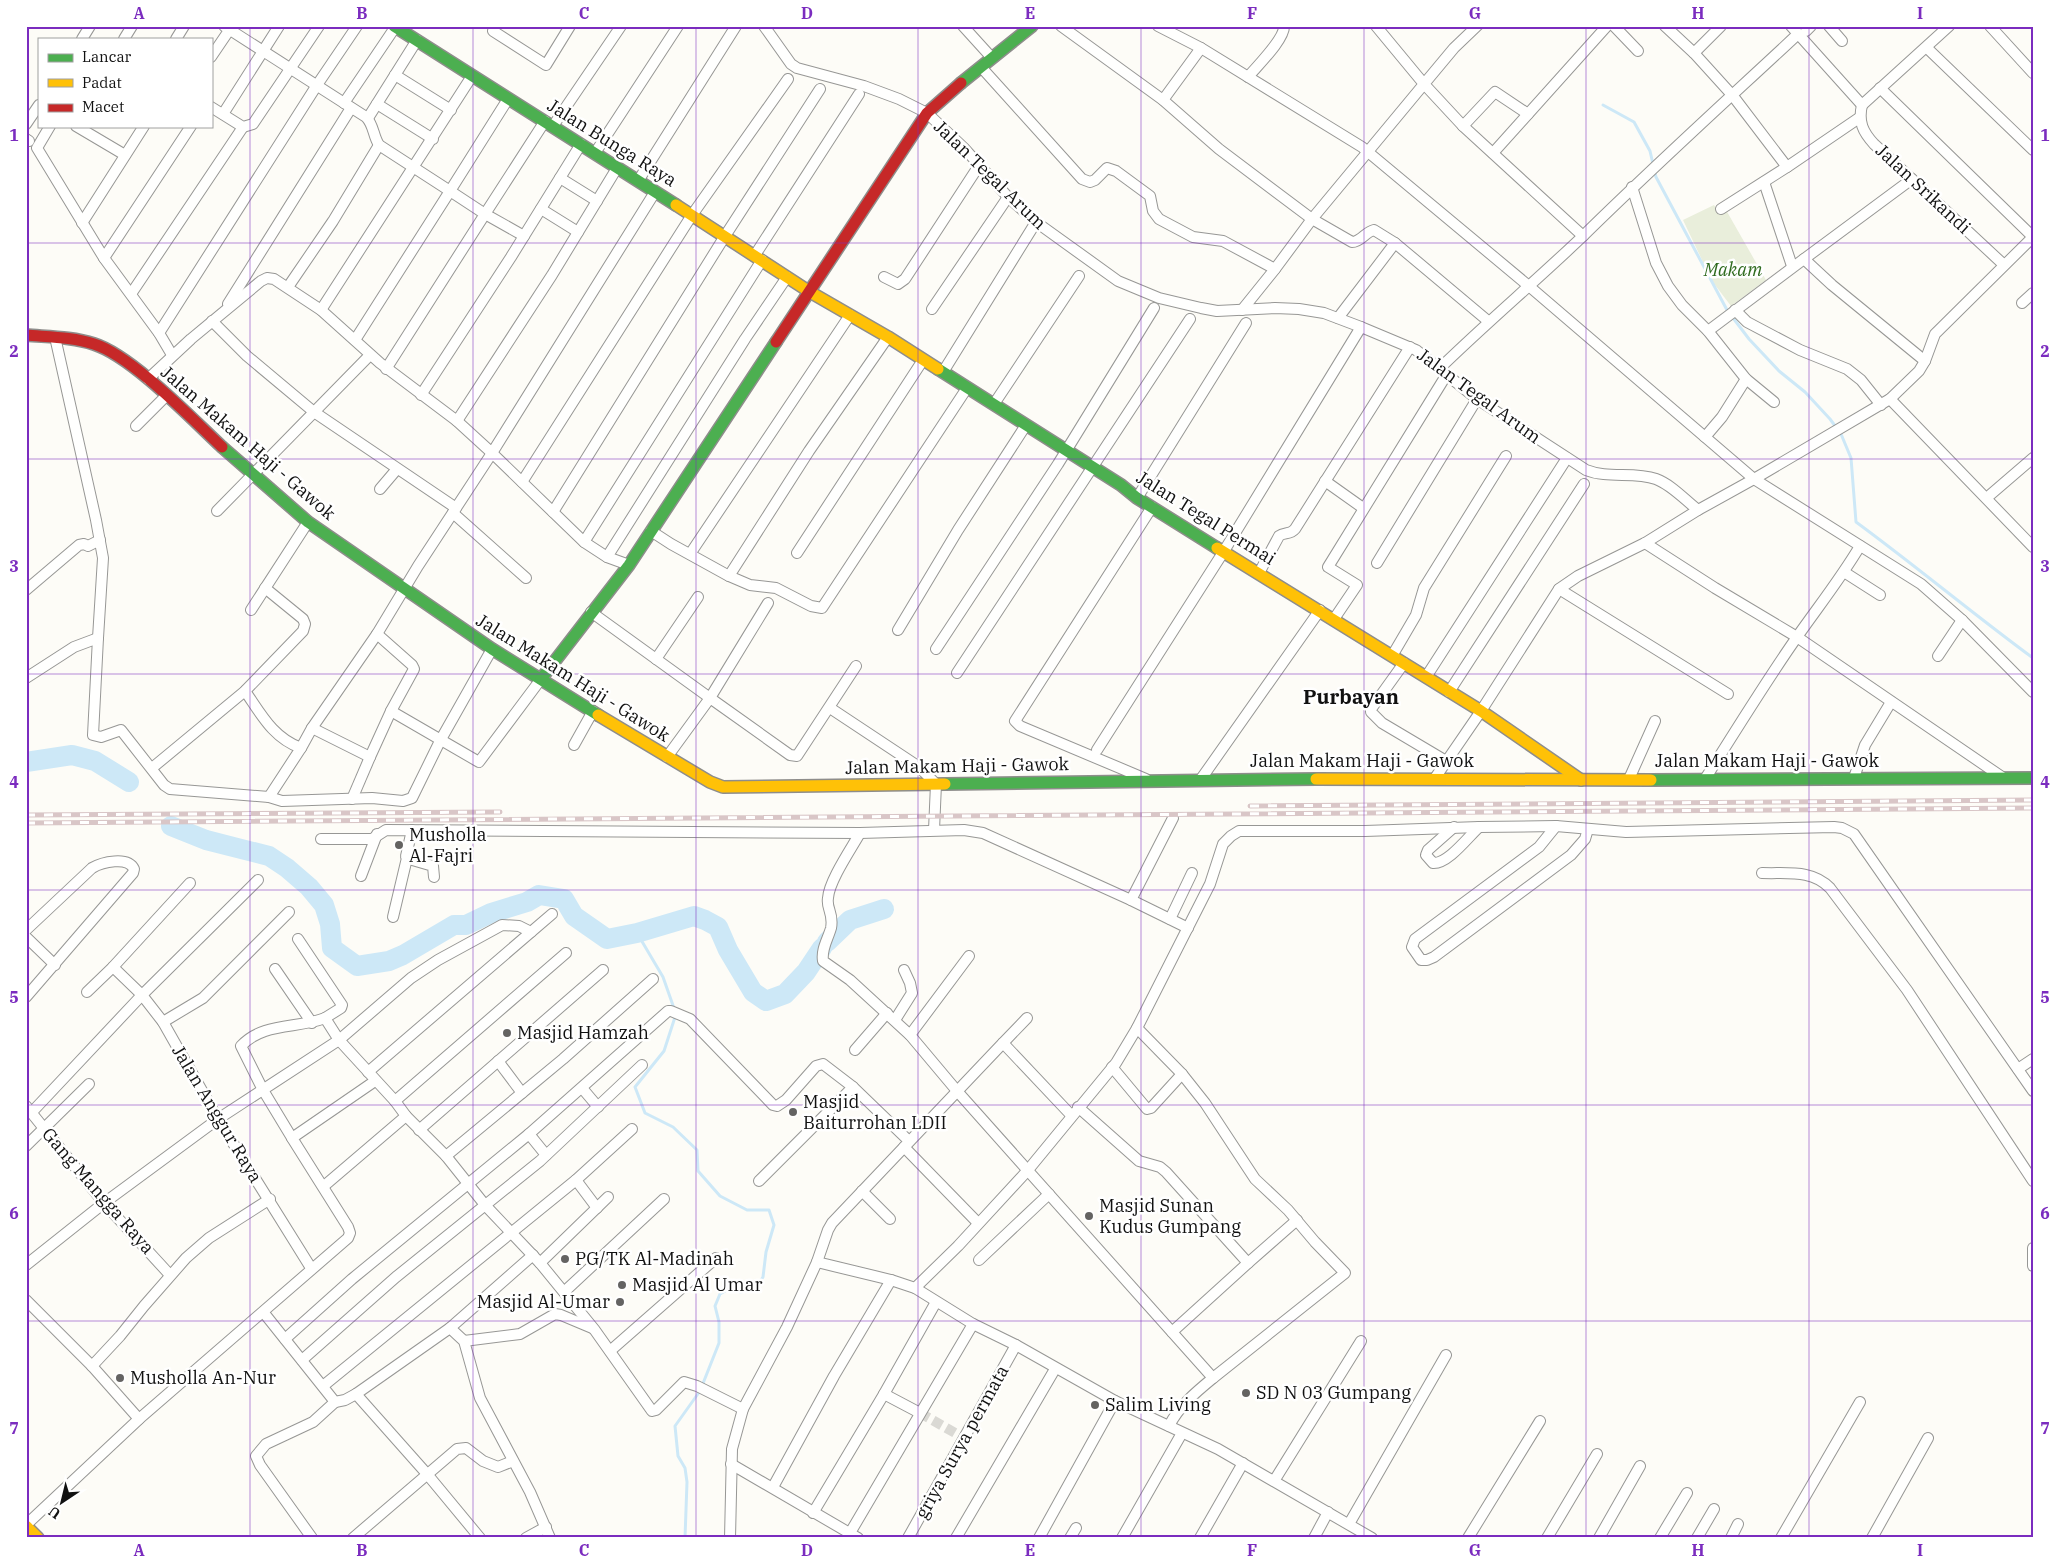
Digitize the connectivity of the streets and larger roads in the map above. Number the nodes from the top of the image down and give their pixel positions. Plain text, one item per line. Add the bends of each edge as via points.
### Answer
1 (90, 26) edge
2 (132, 26) edge
3 (184, 26) edge
4 (279, 26) edge
5 (319, 26) edge
6 (357, 26) edge
7 (395, 26) edge
8 (570, 26) edge
9 (621, 26) edge
10 (678, 26) edge
11 (736, 26) edge
12 (764, 26) edge
13 (963, 26) edge
14 (1032, 26) edge
15 (1061, 26) edge
16 (1158, 26) edge
17 (1284, 26) edge
18 (1376, 26) edge
19 (1477, 26) edge
20 (1607, 26) edge
21 (1614, 26) edge
22 (1665, 26) edge
23 (1721, 26) edge
24 (1791, 26) edge
25 (1829, 26) edge
26 (1950, 26) edge
27 (1990, 26) edge
28 (228, 27) edge
29 (492, 31) dead end
30 (1805, 31) edge
31 (83, 38) edge
32 (125, 38) edge
33 (177, 38) edge
34 (417, 40) junction
35 (1842, 41) dead end
36 (1201, 48) junction
37 (1927, 48) junction
38 (264, 51) junction
39 (1638, 52) dead end
40 (1694, 53) junction
41 (212, 55) edge
42 (992, 58) junction
43 (981, 67) junction
44 (291, 68) junction
45 (2033, 73) edge
46 (394, 75) junction
47 (472, 76) junction
48 (1248, 77) junction
49 (788, 79) dead end
50 (1424, 84) junction
51 (317, 85) junction
52 (1880, 88) junction
53 (820, 89) dead end
54 (859, 94) dead end
55 (1734, 96) junction
56 (508, 99) junction
57 (1163, 100) junction
58 (377, 104) junction
59 (347, 105) junction
60 (1862, 105) junction
61 (38, 106) edge
62 (212, 108) edge
63 (451, 110) junction
64 (927, 113) junction
65 (223, 114) junction
66 (1528, 114) junction
67 (368, 118) junction
68 (1859, 118) junction
69 (26, 124) edge
70 (549, 124) junction
71 (1463, 126) junction
72 (243, 127) junction
73 (49, 128) edge
74 (79, 128) edge
75 (143, 128) edge
76 (190, 128) edge
77 (433, 139) junction
78 (581, 144) junction
79 (379, 145) junction
80 (2033, 150) edge
81 (1367, 151) junction
82 (595, 153) junction
83 (1493, 153) junction
84 (124, 155) junction
85 (980, 164) junction
86 (415, 167) junction
87 (1787, 167) junction
88 (618, 168) junction
89 (560, 178) junction
90 (1912, 179) junction
91 (638, 181) junction
92 (1764, 182) junction
93 (1632, 187) junction
94 (450, 191) junction
95 (655, 192) junction
96 (1008, 197) junction
97 (597, 202) junction
98 (541, 209) junction
99 (1721, 209) dead end
100 (485, 214) junction
101 (692, 215) junction
102 (1312, 219) junction
103 (1036, 222) junction
104 (82, 223) junction
105 (578, 232) junction
106 (524, 236) junction
107 (725, 236) junction
108 (1582, 236) junction
109 (2033, 237) edge
110 (1395, 243) junction
111 (758, 257) junction
112 (104, 258) junction
113 (1804, 259) junction
114 (2004, 264) junction
115 (1792, 266) junction
116 (1275, 269) junction
117 (1079, 276) dead end
118 (787, 277) junction
119 (884, 277) dead end
120 (288, 287) junction
121 (1530, 287) junction
122 (810, 292) junction
123 (2033, 293) edge
124 (131, 294) junction
125 (2022, 303) dead end
126 (1154, 308) dead end
127 (932, 309) dead end
128 (320, 310) junction
129 (1242, 310) junction
130 (222, 312) junction
131 (1732, 312) junction
132 (850, 315) junction
133 (1338, 318) junction
134 (1190, 319) dead end
135 (212, 321) junction
136 (1488, 321) junction
137 (1246, 323) dead end
138 (1361, 326) junction
139 (1708, 331) junction
140 (159, 333) junction
141 (27, 334) edge
142 (55, 337) junction
143 (888, 337) junction
144 (355, 340) junction
145 (1410, 347) junction
146 (370, 355) junction
147 (923, 360) junction
148 (1925, 361) junction
149 (165, 362) junction
150 (386, 368) junction
151 (943, 372) junction
152 (1443, 372) junction
153 (148, 379) junction
154 (1746, 379) junction
155 (967, 388) junction
156 (421, 395) junction
157 (167, 396) junction
158 (1477, 399) junction
159 (1774, 402) dead end
160 (1886, 402) junction
161 (994, 404) junction
162 (314, 412) junction
163 (456, 421) junction
164 (1026, 425) junction
165 (136, 426) dead end
166 (1705, 437) junction
167 (1065, 450) junction
168 (492, 453) junction
169 (1506, 456) dead end
170 (1567, 458) junction
171 (2033, 458) edge
172 (1092, 467) junction
173 (397, 469) junction
174 (253, 474) junction
175 (1754, 479) junction
176 (1324, 481) junction
177 (522, 482) junction
178 (1584, 484) dead end
179 (380, 489) dead end
180 (1990, 495) dead end
181 (1137, 498) junction
182 (1152, 507) junction
183 (1363, 508) junction
184 (455, 510) junction
185 (1698, 510) junction
186 (217, 511) dead end
187 (553, 512) junction
188 (308, 522) junction
189 (651, 531) junction
190 (100, 540) junction
191 (584, 542) junction
192 (1645, 543) junction
193 (1860, 546) junction
194 (2033, 547) edge
195 (1224, 550) junction
196 (690, 554) junction
197 (797, 554) dead end
198 (607, 557) junction
199 (1377, 563) dead end
200 (629, 565) junction
201 (1844, 572) junction
202 (1259, 573) junction
203 (729, 576) junction
204 (526, 578) dead end
205 (265, 588) junction
206 (403, 589) junction
207 (1559, 589) junction
208 (26, 590) edge
209 (1880, 595) dead end
210 (698, 597) dead end
211 (768, 603) dead end
212 (251, 610) dead end
213 (1320, 610) junction
214 (591, 612) junction
215 (1334, 619) junction
216 (1962, 620) junction
217 (898, 630) dead end
218 (377, 634) junction
219 (1797, 637) junction
220 (98, 638) junction
221 (936, 648) dead end
222 (492, 649) junction
223 (1392, 656) junction
224 (1938, 656) dead end
225 (656, 660) junction
226 (1404, 663) junction
227 (856, 666) dead end
228 (958, 673) dead end
229 (1426, 677) junction
230 (26, 678) edge
231 (541, 679) junction
232 (245, 691) junction
233 (1449, 692) junction
234 (2033, 692) edge
235 (1728, 694) dead end
236 (710, 698) junction
237 (1891, 702) junction
238 (830, 708) junction
239 (391, 711) junction
240 (593, 711) junction
241 (1481, 711) junction
242 (1655, 721) dead end
243 (312, 728) junction
244 (440, 741) junction
245 (574, 745) dead end
246 (301, 748) junction
247 (1096, 750) dead end
248 (370, 757) junction
249 (667, 757) junction
250 (1446, 761) junction
251 (152, 768) junction
252 (2002, 777) junction
253 (1435, 778) junction
254 (1854, 778) junction
255 (2033, 778) edge
256 (1201, 779) junction
257 (1629, 779) junction
258 (1705, 779) junction
259 (1149, 780) junction
260 (1581, 780) junction
261 (936, 784) junction
262 (269, 797) junction
263 (352, 799) junction
264 (1173, 818) dead end
265 (1479, 826) junction
266 (1556, 826) junction
267 (1454, 827) junction
268 (1588, 829) junction
269 (412, 830) junction
270 (934, 830) junction
271 (860, 833) junction
272 (377, 834) junction
273 (321, 838) dead end
274 (407, 858) junction
275 (1192, 873) dead end
276 (1762, 873) dead end
277 (361, 876) dead end
278 (434, 877) dead end
279 (258, 880) dead end
280 (190, 883) dead end
281 (1132, 900) junction
282 (289, 912) dead end
283 (552, 914) dead end
284 (393, 917) dead end
285 (1170, 919) junction
286 (1188, 928) junction
287 (26, 930) edge
288 (531, 932) junction
289 (26, 937) edge
290 (298, 939) dead end
291 (566, 953) dead end
292 (969, 956) dead end
293 (55, 965) junction
294 (113, 967) junction
295 (275, 969) dead end
296 (603, 970) dead end
297 (904, 970) dead end
298 (653, 979) dead end
299 (87, 992) dead end
300 (142, 995) junction
301 (26, 997) edge
302 (891, 1017) junction
303 (325, 1018) junction
304 (1027, 1018) dead end
305 (162, 1022) junction
306 (312, 1023) junction
307 (1137, 1028) junction
308 (910, 1035) junction
309 (339, 1040) junction
310 (1003, 1043) junction
311 (856, 1050) dead end
312 (2033, 1058) edge
313 (498, 1062) junction
314 (642, 1064) dead end
315 (1112, 1067) junction
316 (2018, 1069) junction
317 (368, 1072) junction
318 (1182, 1074) junction
319 (375, 1081) junction
320 (89, 1084) dead end
321 (853, 1087) junction
322 (582, 1088) junction
323 (263, 1090) junction
324 (957, 1091) junction
325 (2033, 1091) edge
326 (522, 1093) junction
327 (395, 1101) junction
328 (598, 1107) junction
329 (29, 1109) edge
330 (1075, 1111) junction
331 (406, 1116) junction
332 (218, 1119) junction
333 (44, 1128) junction
334 (632, 1129) dead end
335 (420, 1130) junction
336 (528, 1134) junction
337 (292, 1138) junction
338 (907, 1144) junction
339 (26, 1146) edge
340 (546, 1155) junction
341 (446, 1156) junction
342 (1028, 1170) junction
343 (576, 1180) junction
344 (759, 1181) dead end
345 (2033, 1181) edge
346 (470, 1184) junction
347 (324, 1186) junction
348 (862, 1191) junction
349 (1049, 1194) junction
350 (608, 1198) dead end
351 (270, 1199) junction
352 (664, 1199) dead end
353 (104, 1203) junction
354 (485, 1205) junction
355 (597, 1208) junction
356 (890, 1219) dead end
357 (1297, 1220) junction
358 (978, 1224) junction
359 (513, 1232) junction
360 (2033, 1248) edge
361 (716, 1258) dead end
362 (537, 1259) junction
363 (979, 1260) dead end
364 (817, 1262) junction
365 (1248, 1263) junction
366 (26, 1265) edge
367 (2033, 1266) edge
368 (311, 1268) junction
369 (170, 1275) junction
370 (891, 1280) junction
371 (915, 1288) junction
372 (564, 1292) junction
373 (26, 1300) edge
374 (936, 1302) junction
375 (264, 1313) junction
376 (973, 1324) junction
377 (450, 1328) junction
378 (594, 1328) junction
379 (1172, 1332) junction
380 (285, 1339) junction
381 (464, 1341) junction
382 (1361, 1341) dead end
383 (1016, 1345) junction
384 (610, 1351) junction
385 (1446, 1355) dead end
386 (302, 1360) junction
387 (92, 1366) junction
388 (1055, 1369) junction
389 (1213, 1378) junction
390 (323, 1386) junction
391 (356, 1394) junction
392 (884, 1394) junction
393 (1115, 1401) junction
394 (335, 1402) junction
395 (1860, 1402) dead end
396 (743, 1409) junction
397 (920, 1413) junction
398 (139, 1419) junction
399 (1540, 1421) dead end
400 (1169, 1426) junction
401 (1182, 1433) junction
402 (1928, 1438) dead end
403 (1597, 1454) dead end
404 (513, 1461) junction
405 (1243, 1463) junction
406 (731, 1464) junction
407 (1640, 1466) dead end
408 (427, 1474) junction
409 (1274, 1481) junction
410 (773, 1487) junction
411 (1687, 1493) dead end
412 (1714, 1509) dead end
413 (813, 1512) junction
414 (1328, 1512) junction
415 (1349, 1524) junction
416 (1738, 1524) dead end
417 (26, 1526) edge
418 (546, 1527) junction
419 (1076, 1528) dead end
420 (849, 1535) edge
421 (1368, 1537) edge
422 (1782, 1537) edge
423 (38, 1538) edge
424 (312, 1538) edge
425 (353, 1538) edge
426 (480, 1538) edge
427 (526, 1538) edge
428 (550, 1538) edge
429 (730, 1538) edge
430 (908, 1538) edge
431 (956, 1538) edge
432 (1038, 1538) edge
433 (1070, 1538) edge
434 (1122, 1538) edge
435 (1200, 1538) edge
436 (1314, 1538) edge
437 (1468, 1538) edge
438 (1547, 1538) edge
439 (1600, 1538) edge
440 (1660, 1538) edge
441 (1697, 1538) edge
442 (1730, 1538) edge
443 (1872, 1538) edge

1 - 31 street
2 - 32 street
3 - 33 street
4 - 38 street
5 - 44 street
6 - 51 street
7 - 34 street, Jalan Bunga Raya
7 - 59 street
8 - 29 street via 546,65
9 - 70 street
10 - 82 street
11 - 91 street
12 - 64 street, Jalan Tegal Arum via 797,68 864,86
13 - 42 street
14 - 42 street
15 - 57 street
16 - 36 street
17 - 48 street via 1284,33
18 - 50 street
19 - 50 street
20 - 66 street
21 - 39 street
22 - 40 street
23 - 40 street
24 - 30 street
25 - 35 street
26 - 37 street
27 - 45 street
28 - 38 street
28 - 41 street
30 - 55 street
30 - 60 street
34 - 46 street
34 - 47 street, Jalan Bunga Raya
36 - 48 street
36 - 57 street
37 - 52 street
37 - 80 street
38 - 44 street
38 - 65 street
40 - 55 street
42 - 43 street
43 - 64 street
43 - 116 street via 1082,179 1095,180 1106,168 1116,171 1150,196 1153,211 1159,219 1193,237 1223,241
44 - 51 street
44 - 72 street via 253,124
46 - 58 street
46 - 63 street
47 - 56 street, Jalan Bunga Raya
47 - 63 street
48 - 81 street
49 - 101 street
50 - 71 street
50 - 81 street
51 - 59 street
51 - 140 street
52 - 60 street
52 - 109 street
53 - 107 street
54 - 111 street
55 - 87 street
55 - 93 street
56 - 70 street, Jalan Bunga Raya
56 - 94 street
57 - 102 street via 1219,149
58 - 67 street
58 - 77 street
59 - 67 street
59 - 130 street
60 - 68 street
61 - 69 street
62 - 65 street
63 - 77 street
64 - 85 street, Jalan Tegal Arum
64 - 122 street
65 - 72 street
66 - 71 street via 1495,92
66 - 83 street
67 - 79 street
68 - 87 street
68 - 90 street, Jalan Srikandi via 1865,134
70 - 78 street, Jalan Bunga Raya
70 - 100 street
71 - 83 street
72 - 124 street
73 - 104 street via 37,148
74 - 84 street
75 - 84 street
76 - 112 street
77 - 86 street
78 - 82 street, Jalan Bunga Raya
78 - 89 street
79 - 86 street
79 - 120 street
81 - 102 street
81 - 121 street
82 - 88 street, Jalan Bunga Raya
83 - 108 street
84 - 104 street
85 - 96 street, Jalan Tegal Arum
85 - 119 street via 906,279 898,284
86 - 94 street
86 - 128 street
87 - 92 street
88 - 91 street, Jalan Bunga Raya
88 - 97 street
89 - 97 street
89 - 98 street
90 - 113 street
90 - 114 street, Jalan Srikandi
91 - 95 street, Jalan Bunga Raya
92 - 99 street
92 - 115 street
93 - 108 street
93 - 139 street via 1662,277
94 - 100 street
94 - 144 street
95 - 101 street, Jalan Bunga Raya
95 - 168 street
96 - 103 street, Jalan Tegal Arum
96 - 127 street
97 - 105 street
98 - 105 street
98 - 106 street
100 - 106 street
100 - 150 street
101 - 107 street, Jalan Bunga Raya
101 - 177 street
102 - 110 street via 1352,242 1374,230
102 - 116 street
103 - 129 street, Jalan Tegal Arum via 1118,281 1136,289 1182,305 1217,311
103 - 151 street
104 - 112 street
105 - 163 street
106 - 156 street
107 - 111 street, Jalan Bunga Raya
107 - 187 street
108 - 121 street
109 - 114 street
110 - 133 street
110 - 136 street
111 - 118 street, Jalan Bunga Raya
111 - 191 street
112 - 124 street
113 - 115 street
113 - 148 street
114 - 148 street via 1935,334
115 - 131 street
116 - 129 street
117 - 161 street
118 - 122 street, Jalan Bunga Raya
118 - 198 street
120 - 128 street
120 - 130 street via 267,278
121 - 136 street
121 - 166 street
122 - 132 street, Jalan Tegal Permai
122 - 189 street
123 - 125 street
124 - 140 street
126 - 167 street
128 - 144 street
129 - 133 street, Jalan Tegal Arum via 1299,309
130 - 135 street
131 - 139 street
131 - 160 street via 1800,350 1847,369
132 - 143 street, Jalan Tegal Permai
132 - 196 street
133 - 138 street, Jalan Tegal Arum
134 - 172 street
135 - 149 street
135 - 162 street via 247,356
136 - 152 street
137 - 181 street
138 - 145 street, Jalan Tegal Arum
138 - 195 street
139 - 154 street
140 - 149 street
141 - 142 street, Jalan Makam Haji - Gawok
142 - 153 street, Jalan Makam Haji - Gawok via 96,344
142 - 190 street
143 - 147 street, Jalan Tegal Permai
143 - 203 street via 809,451
144 - 146 street
145 - 152 street, Jalan Tegal Arum
145 - 176 street
146 - 150 street
146 - 162 street
147 - 151 street, Jalan Tegal Permai
147 - 197 street
148 - 160 street via 1909,382
149 - 153 street
150 - 156 street
151 - 155 street, Jalan Tegal Permai
152 - 158 street, Jalan Tegal Arum
152 - 183 street
153 - 157 street, Jalan Makam Haji - Gawok
154 - 159 street
154 - 166 street
155 - 161 street, Jalan Tegal Permai
155 - 203 street via 825,606 818,609 776,588 750,585
156 - 163 street
157 - 165 street
157 - 174 street, Jalan Makam Haji - Gawok
158 - 170 street, Jalan Tegal Arum
158 - 199 street
160 - 175 street
160 - 194 street
161 - 164 street, Jalan Tegal Permai
162 - 173 street
162 - 174 street
163 - 168 street
164 - 167 street, Jalan Tegal Permai
164 - 217 street
166 - 175 street
167 - 172 street, Jalan Tegal Permai
167 - 221 street
168 - 177 street
168 - 184 street
169 - 223 street via 1424,588 1416,614
170 - 185 street, Jalan Tegal Arum via 1590,472 1659,480
170 - 229 street
171 - 180 street
172 - 181 street, Jalan Tegal Permai
172 - 228 street
173 - 179 street
173 - 184 street
174 - 186 street
174 - 188 street, Jalan Makam Haji - Gawok
175 - 185 street
175 - 193 street
176 - 183 street
176 - 202 street via 1292,531 1279,536
177 - 187 street
178 - 233 street
181 - 182 street, Jalan Tegal Permai
182 - 195 street, Jalan Tegal Permai
182 - 259 street via 1015,721 1020,726
183 - 215 street via 1328,567 1357,585
184 - 204 street
184 - 206 street
185 - 192 street
187 - 191 street
188 - 205 street
188 - 206 street, Jalan Makam Haji - Gawok
189 - 196 street
189 - 200 street
190 - 208 street via 88,546 79,545
190 - 220 street via 103,558
191 - 198 street
192 - 207 street via 1578,576
192 - 219 street
193 - 201 street
193 - 216 street via 1921,584
195 - 202 street, Jalan Tegal Permai
195 - 247 street
196 - 203 street
198 - 200 street
200 - 214 street
201 - 209 street
201 - 219 street
202 - 213 street, Jalan Tegal Permai
205 - 212 street
205 - 232 street via 305,624 303,631
206 - 218 street
206 - 222 street, Jalan Makam Haji - Gawok
207 - 235 street
207 - 241 street
210 - 225 street
211 - 236 street
213 - 215 street, Jalan Tegal Permai
213 - 256 street
214 - 225 street
214 - 231 street
215 - 223 street, Jalan Tegal Permai
216 - 224 street
216 - 234 street
218 - 239 street via 414,669
218 - 243 street
219 - 237 street
219 - 258 street
220 - 230 street via 74,647
220 - 251 street via 93,735 101,737 121,730
222 - 231 street, Jalan Makam Haji - Gawok
222 - 244 street
223 - 226 street, Jalan Tegal Permai
225 - 236 street
226 - 229 street, Jalan Tegal Permai
226 - 250 street via 1370,712 1382,723
227 - 238 street
229 - 233 street, Jalan Tegal Permai
231 - 240 street, Jalan Makam Haji - Gawok
231 - 244 street via 479,762
232 - 246 street via 275,732
232 - 251 street
233 - 241 street, Jalan Tegal Permai
236 - 238 street via 794,756 801,752
236 - 249 street
237 - 252 street
237 - 254 street via 1865,745
238 - 261 street via 919,767
239 - 244 street
239 - 248 street
240 - 245 street
240 - 249 street, Jalan Makam Haji - Gawok
241 - 250 street
241 - 260 street, Jalan Tegal Permai
242 - 257 street
243 - 246 street
243 - 248 street
244 - 263 street via 412,798
246 - 262 street
248 - 263 street
249 - 261 street, Jalan Makam Haji - Gawok via 710,782 730,788
250 - 253 street
251 - 262 street via 170,789
252 - 254 street, Jalan Makam Haji - Gawok
252 - 255 street, Jalan Makam Haji - Gawok
253 - 256 street, Jalan Makam Haji - Gawok
253 - 260 street, Jalan Makam Haji - Gawok
254 - 258 street, Jalan Makam Haji - Gawok
256 - 259 street, Jalan Makam Haji - Gawok
257 - 258 street, Jalan Makam Haji - Gawok
257 - 260 street, Jalan Makam Haji - Gawok
259 - 261 street, Jalan Makam Haji - Gawok
261 - 270 street
262 - 263 street via 282,801
264 - 281 street
265 - 266 street
265 - 267 street
265 - 267 street via 1446,860 1433,863 1426,856 1428,850
266 - 268 street
266 - 268 street via 1539,847 1415,939 1412,947 1421,960 1434,957 1571,854 1582,845
267 - 286 street via 1239,831 1222,844 1210,884
268 - 316 street via 1626,832 1834,827 1849,831
269 - 271 street
269 - 272 street via 386,830
269 - 274 street
270 - 271 street
270 - 281 street via 983,833
271 - 302 street via 828,896 833,918 822,958 824,964 850,980
272 - 273 street via 372,839
272 - 277 street
274 - 278 street via 433,866
274 - 284 street
275 - 285 street
276 - 345 street via 1812,875 1830,888 1907,990
279 - 300 street
280 - 294 street
281 - 285 street
282 - 305 street via 203,998
283 - 288 street
285 - 286 street
286 - 307 street
287 - 293 street via 92,868 104,862 128,862 132,865 133,873
288 - 309 street via 519,926 502,925 438,960 411,978
288 - 317 street
289 - 293 street
290 - 303 street via 342,1005
291 - 327 street
292 - 308 street
293 - 301 street
294 - 299 street
294 - 300 street, Jalan Anggur Raya
295 - 306 street
296 - 313 street
297 - 302 street via 912,993
298 - 326 street
300 - 305 street, Jalan Anggur Raya
300 - 329 street
302 - 308 street
302 - 311 street
303 - 306 street
303 - 309 street
304 - 310 street
305 - 332 street, Jalan Anggur Raya
306 - 323 street via 259,1032 241,1046
307 - 315 street
307 - 318 street
308 - 324 street
309 - 317 street
309 - 323 street
310 - 324 street
310 - 330 street
312 - 316 street
313 - 326 street
313 - 335 street
314 - 328 street
315 - 318 street via 1147,1109
315 - 330 street
316 - 325 street
317 - 319 street
318 - 357 street via 1255,1179
319 - 327 street
319 - 337 street
320 - 333 street
321 - 322 street via 819,1064 786,1100 773,1105 690,1020 671,1010
321 - 338 street
321 - 344 street
322 - 328 street
322 - 336 street
323 - 332 street
323 - 337 street
324 - 338 street
324 - 342 street
326 - 341 street
327 - 331 street
328 - 340 street
329 - 333 street, Gang Mangga Raya
330 - 342 street
330 - 365 street via 1139,1161 1166,1172
331 - 335 street
331 - 347 street
332 - 351 street, Jalan Anggur Raya
332 - 353 street
333 - 339 street
333 - 353 street, Gang Mangga Raya
334 - 343 street
335 - 341 street
336 - 340 street
336 - 346 street
337 - 347 street
338 - 348 street
338 - 358 street
340 - 354 street
341 - 346 street
342 - 349 street
342 - 358 street
343 - 355 street
343 - 359 street
346 - 354 street
346 - 380 street via 352,1279
347 - 368 street via 350,1233 343,1244
348 - 356 street
348 - 364 street via 832,1223
349 - 363 street
349 - 379 street
350 - 355 street
351 - 368 street, Jalan Anggur Raya
351 - 369 street via 209,1238
352 - 372 street
353 - 366 street
353 - 369 street, Gang Mangga Raya
354 - 359 street
354 - 386 street via 396,1277
355 - 362 street
357 - 365 street
357 - 389 street via 1345,1273
358 - 371 street
359 - 362 street
359 - 390 street
360 - 367 street
361 - 384 street
362 - 372 street
362 - 377 street
364 - 370 street
364 - 396 street
365 - 379 street
368 - 375 street
369 - 387 street
370 - 371 street
370 - 410 street
371 - 374 street
372 - 378 street
373 - 387 street
374 - 376 street
374 - 392 street
375 - 380 street
375 - 398 street
376 - 383 street
376 - 397 street
377 - 381 street
377 - 391 street
378 - 381 street via 556,1314 520,1334
378 - 384 street
379 - 389 street
380 - 386 street
381 - 404 street via 480,1398
382 - 409 street
383 - 388 street
383 - 430 street, griya Surya permata
384 - 396 street via 652,1411 666,1401 682,1382
385 - 415 street
386 - 390 street
387 - 398 street
388 - 393 street
388 - 431 street
389 - 400 street via 1189,1398
390 - 394 street
391 - 394 street
391 - 408 street
392 - 397 street
392 - 413 street
393 - 400 street
393 - 432 street
394 - 424 street via 313,1422 266,1444 256,1456
395 - 422 street
396 - 406 street
397 - 420 street
398 - 417 street
399 - 437 street
400 - 401 street
401 - 405 street
401 - 434 street
402 - 443 street
403 - 438 street
404 - 408 street via 498,1467 461,1447
404 - 418 street
405 - 409 street
405 - 435 street
406 - 410 street
406 - 429 street
407 - 439 street
408 - 425 street
408 - 426 street
409 - 414 street
410 - 413 street
411 - 440 street
412 - 441 street
413 - 420 street
414 - 415 street
414 - 436 street
415 - 421 street
416 - 442 street
417 - 423 street
418 - 427 street
418 - 428 street
419 - 433 street

